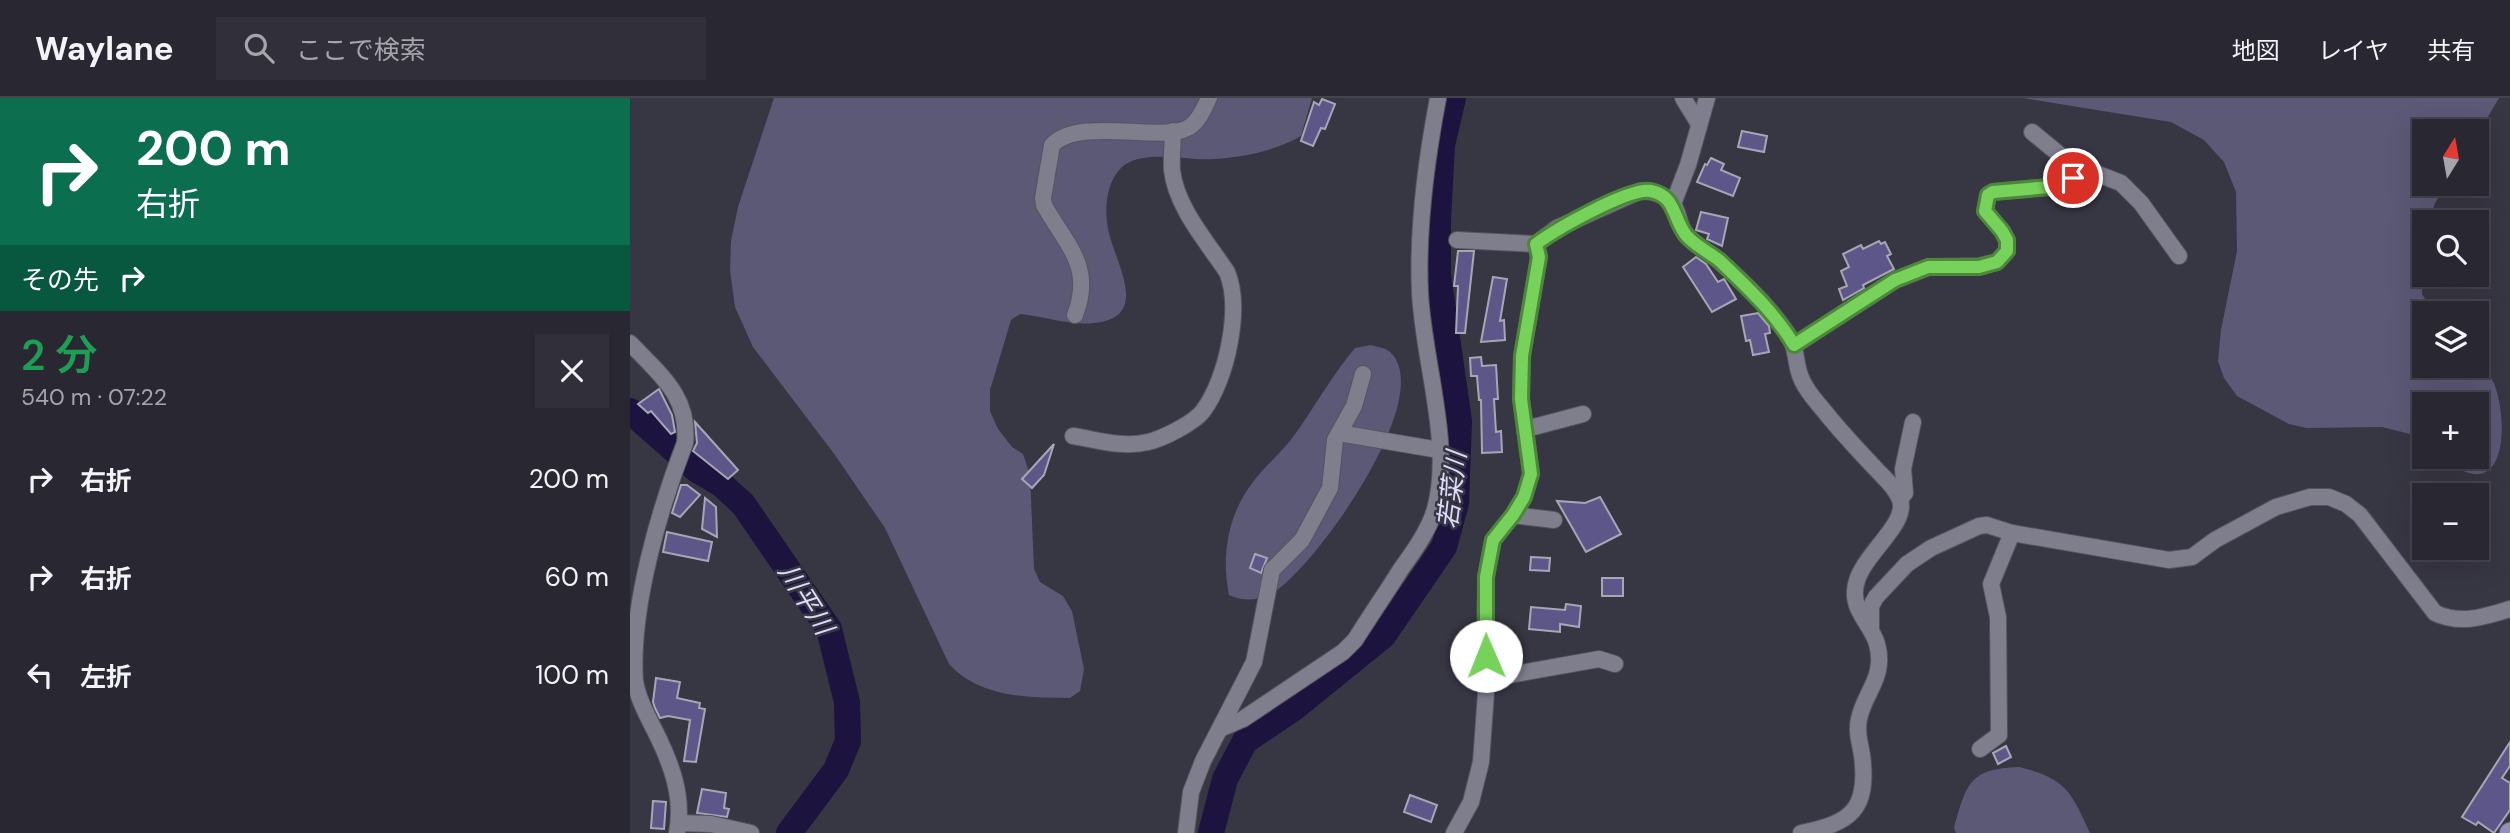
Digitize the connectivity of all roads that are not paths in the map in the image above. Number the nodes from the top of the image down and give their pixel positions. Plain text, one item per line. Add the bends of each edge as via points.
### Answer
1 (1209, 98) edge
2 (1438, 98) edge
3 (1683, 98) edge
4 (1707, 98) edge
5 (1699, 124) junction
6 (1173, 131) junction
7 (2032, 132) dead end
8 (2091, 171) junction
9 (1673, 204) junction
10 (1457, 240) dead end
11 (1536, 244) junction
12 (2179, 256) dead end
13 (1075, 316) dead end
14 (630, 343) edge
15 (1794, 345) junction
16 (1363, 374) dead end
17 (1583, 414) dead end
18 (1913, 422) dead end
19 (1526, 429) junction
20 (1339, 433) junction
21 (1073, 436) dead end
22 (1439, 450) junction
23 (1900, 499) junction
24 (1513, 515) junction
25 (1554, 520) dead end
26 (2012, 533) junction
27 (636, 565) edge
28 (2510, 609) edge
29 (1871, 632) junction
30 (1615, 664) dead end
31 (1487, 679) junction
32 (1220, 729) junction
33 (1980, 749) dead end
34 (678, 828) edge
35 (751, 833) edge
36 (1186, 833) edge
37 (1454, 833) edge
38 (1801, 833) edge

1 - 6 street via 1191,126
2 - 22 street via 1420,255 1424,338
3 - 5 street
4 - 5 street
5 - 9 street
6 - 13 street via 1076,134 1058,138 1052,145 1043,198 1081,267
6 - 21 street via 1175,184 1231,283 1233,338 1210,399 1194,420 1150,442 1124,445
7 - 8 street via 2060,155
8 - 12 street via 2121,183
8 - 15 street via 2050,187 1993,192 1985,211 2007,240 2007,251 1997,262 1979,267 1928,267 1895,280
9 - 11 street via 1651,191 1640,191 1557,228
9 - 15 street via 1686,234 1754,294
10 - 11 street
11 - 19 street via 1539,257 1522,356
14 - 27 street via 665,380 682,405 687,425 685,443
15 - 23 street via 1800,374 1810,392
16 - 20 street
17 - 19 street
18 - 23 street via 1903,469 1905,493
19 - 24 street via 1531,474
20 - 22 street
20 - 32 street via 1332,451 1330,488 1302,540 1272,570 1254,662
22 - 32 street via 1434,511 1355,640 1243,719
23 - 29 street via 1897,523 1864,565 1855,588 1862,618
24 - 25 street
24 - 31 street via 1493,540 1486,577
26 - 28 street via 2169,560 2192,557 2276,507 2310,497 2329,497 2360,515 2435,613 2450,620
26 - 29 street via 1979,526 1907,564 1871,606
26 - 33 street via 1991,584 1998,617 1999,735
27 - 34 street via 635,684 672,769 679,800
29 - 38 street via 1878,669 1858,722 1864,773 1858,804 1840,822
30 - 31 street via 1599,659
31 - 37 street via 1481,762 1471,802
32 - 36 street via 1191,792
34 - 35 street via 711,824

